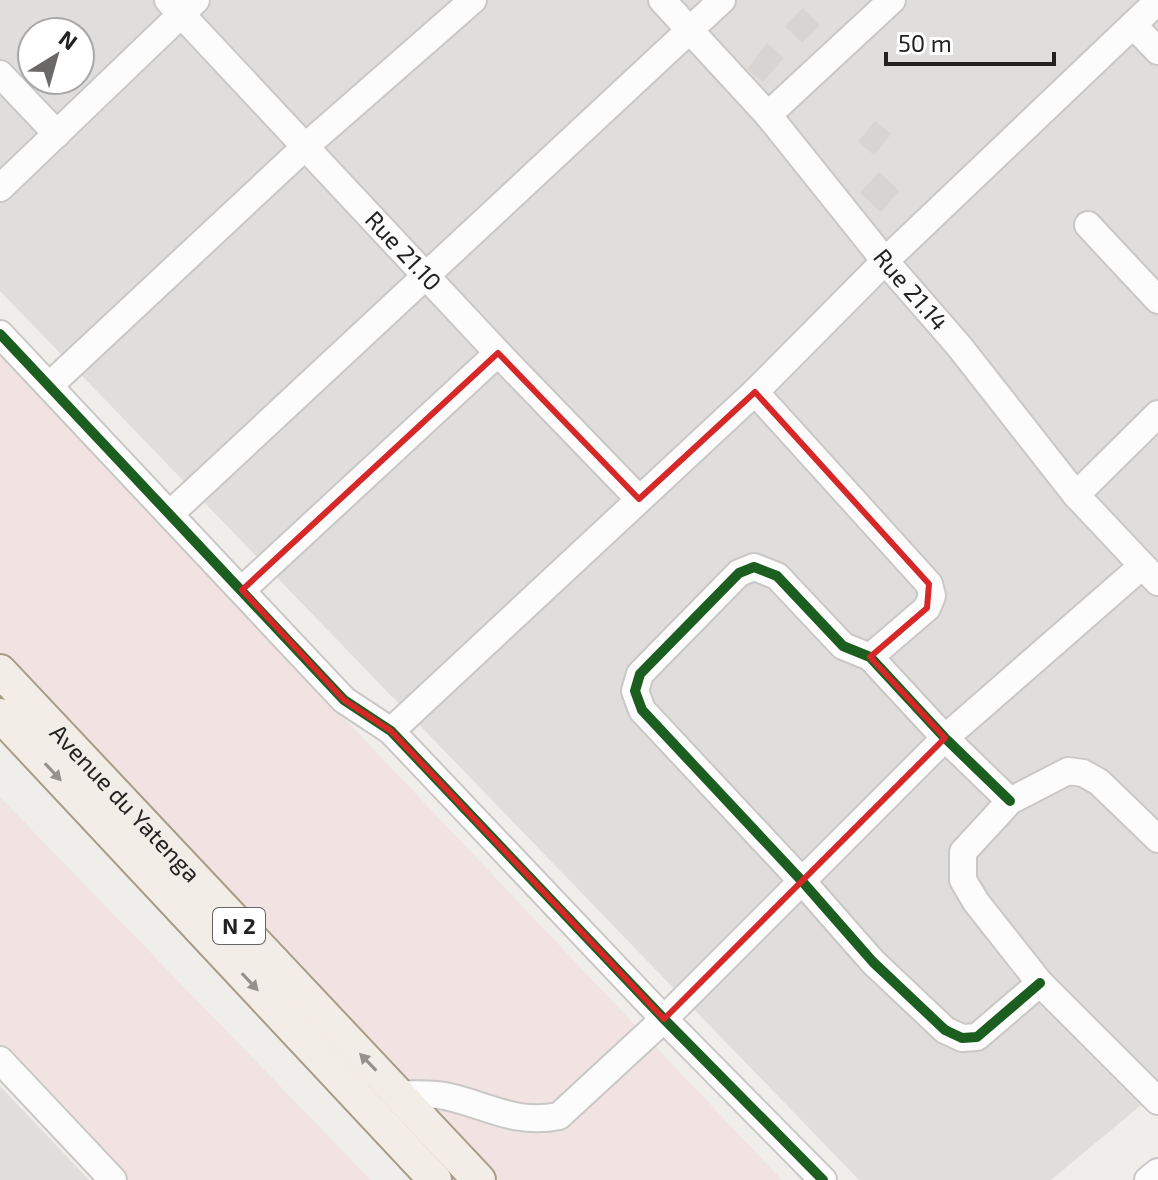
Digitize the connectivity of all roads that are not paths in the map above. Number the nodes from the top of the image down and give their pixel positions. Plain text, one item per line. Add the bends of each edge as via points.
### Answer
1 (473, 0) edge
2 (662, 0) edge
3 (722, 0) edge
4 (892, 0) edge
5 (1158, 1) edge
6 (181, 4) edge
7 (1133, 25) junction
8 (690, 30) junction
9 (1158, 51) edge
10 (0, 74) edge
11 (768, 115) junction
12 (57, 134) junction
13 (306, 146) junction
14 (0, 188) edge
15 (1088, 225) dead end
16 (885, 261) junction
17 (428, 275) junction
18 (1158, 300) edge
19 (0, 334) edge
20 (498, 353) junction
21 (49, 386) junction
22 (755, 392) junction
23 (1158, 414) edge
24 (1076, 495) junction
25 (639, 499) junction
26 (170, 514) junction
27 (1150, 574) edge
28 (242, 590) junction
29 (870, 657) junction
30 (0, 671) edge
31 (0, 715) edge
32 (391, 731) junction
33 (945, 738) junction
34 (1010, 801) junction
35 (1158, 839) edge
36 (801, 880) junction
37 (1040, 983) junction
38 (302, 1016) junction
39 (664, 1019) junction
40 (5, 1076) edge
41 (399, 1094) junction
42 (1158, 1101) edge
43 (1158, 1172) edge
44 (113, 1180) edge
45 (435, 1180) edge
46 (479, 1180) edge
47 (823, 1180) edge
48 (1148, 1180) edge

1 - 13 street
2 - 8 street, Rue 21.14
3 - 8 street
4 - 11 street
5 - 7 street
6 - 12 street
6 - 13 street, Rue 21.10
7 - 9 street
7 - 16 street
8 - 11 street, Rue 21.14
8 - 17 street
10 - 12 street
11 - 16 street, Rue 21.14
12 - 14 street
13 - 17 street, Rue 21.10
13 - 21 street
15 - 18 street
16 - 22 street
16 - 24 street, Rue 21.14
17 - 20 street, Rue 21.10
17 - 26 street
19 - 21 street
20 - 25 street, Rue 21.10
20 - 28 street
21 - 26 street
22 - 25 street
22 - 29 street via 929,584 927,608
23 - 24 street
24 - 27 street, Rue 21.14
25 - 32 street
26 - 28 street
27 - 33 street
28 - 32 street via 344,700
29 - 33 street
29 - 36 street via 843,646 777,576 754,567 739,573 640,674 635,691 642,710
30 - 38 main road, Avenue du Yatenga / N 2
31 -> 38 main road, Avenue du Yatenga / N 2
32 - 39 street
33 - 34 street
33 - 36 street
34 - 35 street via 1068,771 1083,773 1112,792
34 - 37 street via 963,852 963,880
36 - 37 street via 873,962 945,1030 962,1038 977,1037
36 - 39 street
37 - 42 street
41 -> 38 main road, Avenue du Yatenga / N 2
38 - 45 main road, Avenue du Yatenga / N 2
39 - 41 street via 559,1116 508,1116 447,1096
39 - 47 street
40 - 44 street
41 - 46 main road, Avenue du Yatenga / N 2
43 - 48 street

